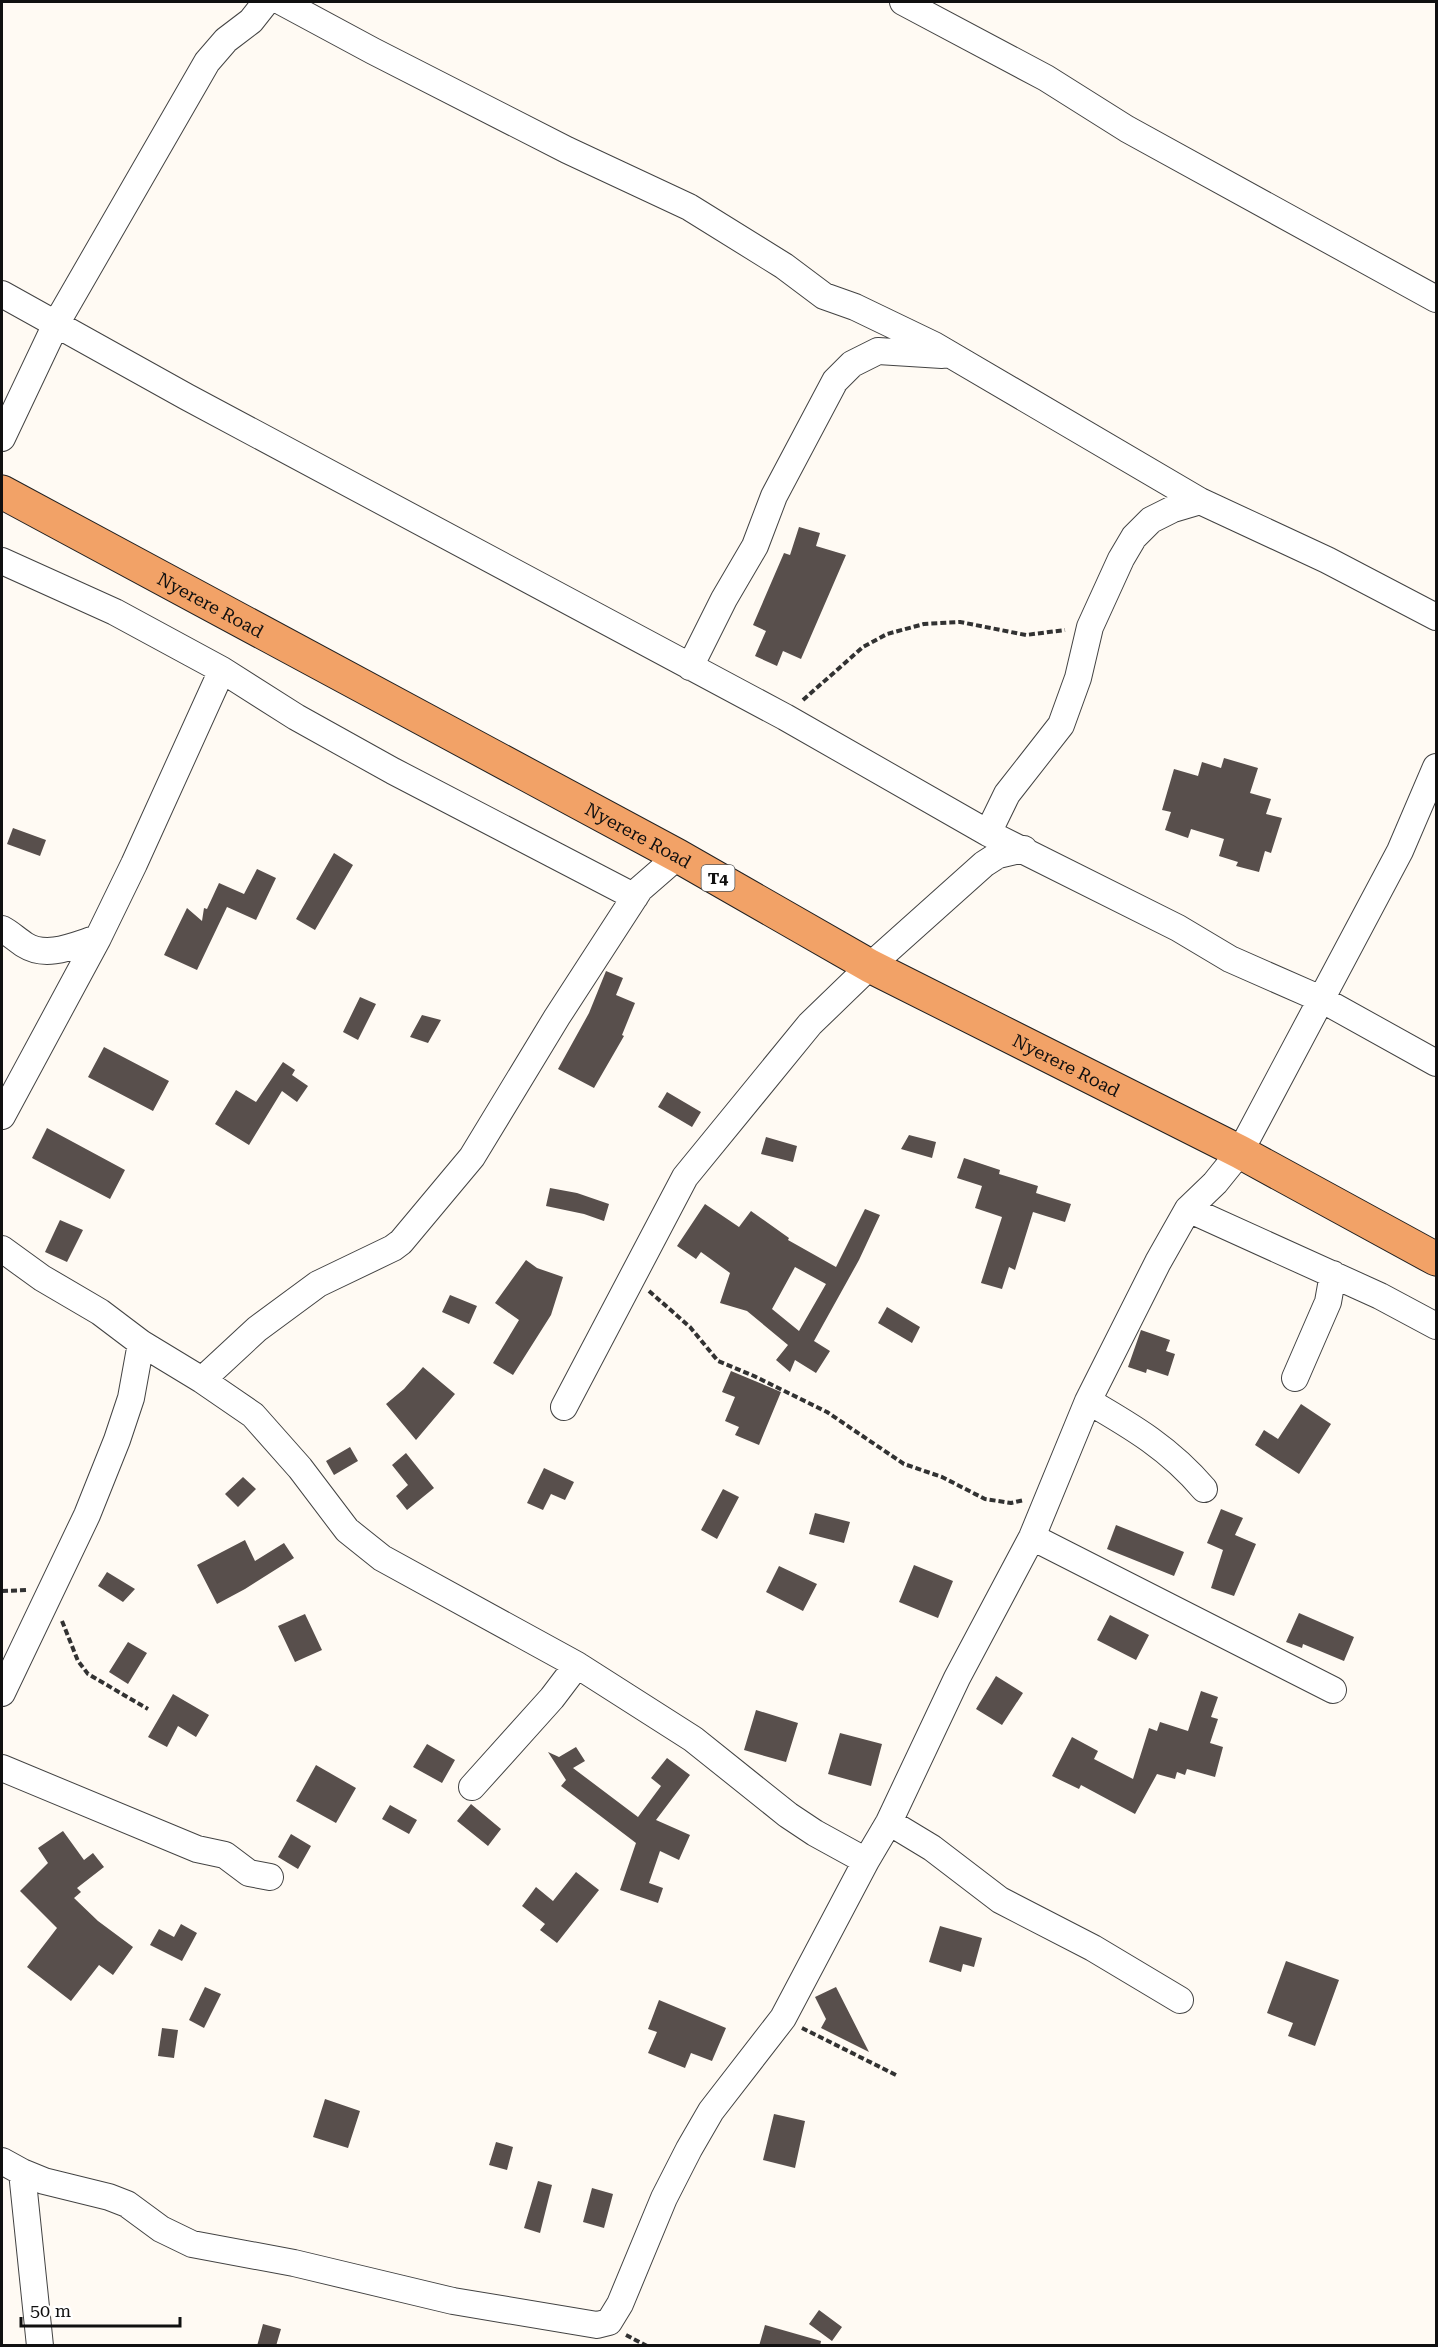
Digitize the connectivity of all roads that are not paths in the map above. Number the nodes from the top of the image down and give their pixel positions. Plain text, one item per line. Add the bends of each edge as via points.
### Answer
1 (266, 2) edge
2 (282, 2) edge
3 (903, 2) edge
4 (2, 294) edge
5 (1437, 299) edge
6 (56, 324) junction
7 (952, 356) junction
8 (2, 438) edge
9 (2, 492) edge
10 (1200, 501) junction
11 (2, 561) edge
12 (1437, 617) edge
13 (690, 667) junction
14 (222, 670) junction
15 (1437, 767) edge
16 (988, 833) junction
17 (1024, 849) junction
18 (678, 856) junction
19 (635, 897) junction
20 (2, 929) edge
21 (98, 938) junction
22 (870, 966) junction
23 (1321, 999) junction
24 (1437, 1063) edge
25 (2, 1116) edge
26 (1240, 1152) junction
27 (1188, 1209) junction
28 (2, 1249) edge
29 (1437, 1259) edge
30 (1333, 1274) junction
31 (1437, 1326) edge
32 (141, 1343) junction
33 (1294, 1378) dead end
34 (202, 1380) junction
35 (1088, 1401) junction
36 (564, 1407) dead end
37 (1204, 1489) dead end
38 (1032, 1537) junction
39 (577, 1665) junction
40 (1333, 1690) dead end
41 (2, 1694) edge
42 (2, 1768) edge
43 (472, 1787) dead end
44 (889, 1822) junction
45 (866, 1861) junction
46 (270, 1877) dead end
47 (1180, 2000) dead end
48 (12, 2167) edge
49 (40, 2346) edge

1 - 6 street via 207,62
2 - 7 street via 557,145 689,207 825,296
3 - 5 street via 1046,78 1127,129
4 - 6 street
6 - 8 street
6 - 13 street
7 - 10 street
7 - 13 street via 878,351 852,364 835,381 774,496 755,546
9 - 18 highway, Nyerere Road / T4
10 - 12 street
10 - 16 street via 1151,520 1134,537 1090,627 1061,725 1007,794
11 - 14 street via 114,612
13 - 16 street
14 - 19 street via 393,771
14 - 21 street
15 - 23 street via 1400,851
16 - 17 street
17 - 22 street via 998,855 984,864
17 - 23 street via 1230,958
18 - 19 street
18 - 22 highway, Nyerere Road / T4
19 - 34 street via 556,1017 472,1157 401,1242 302,1295 257,1329
20 - 21 street via 40,951 59,950
21 - 25 street
22 - 26 highway, Nyerere Road / T4
22 - 36 street via 810,1024 685,1176
23 - 24 street
23 - 26 street
26 - 27 street
26 - 29 highway, Nyerere Road / T4
27 - 30 street
27 - 35 street
28 - 32 street
30 - 31 street
30 - 33 street via 1328,1302
32 - 34 street
32 - 41 street via 124,1421 87,1515
34 - 39 street via 266,1428 347,1530 367,1547
35 - 37 street via 1162,1447
35 - 38 street
38 - 40 street
38 - 44 street via 957,1678
39 - 43 street
39 - 45 street via 693,1739 797,1821
42 - 46 street via 197,1849 225,1855 249,1873
44 - 45 street
44 - 47 street via 932,1848 1000,1900 1093,1948
45 - 48 street via 783,2018 711,2111 664,2198 609,2322 597,2325 453,2301 305,2265 192,2244 161,2229 127,2204
48 - 49 street

